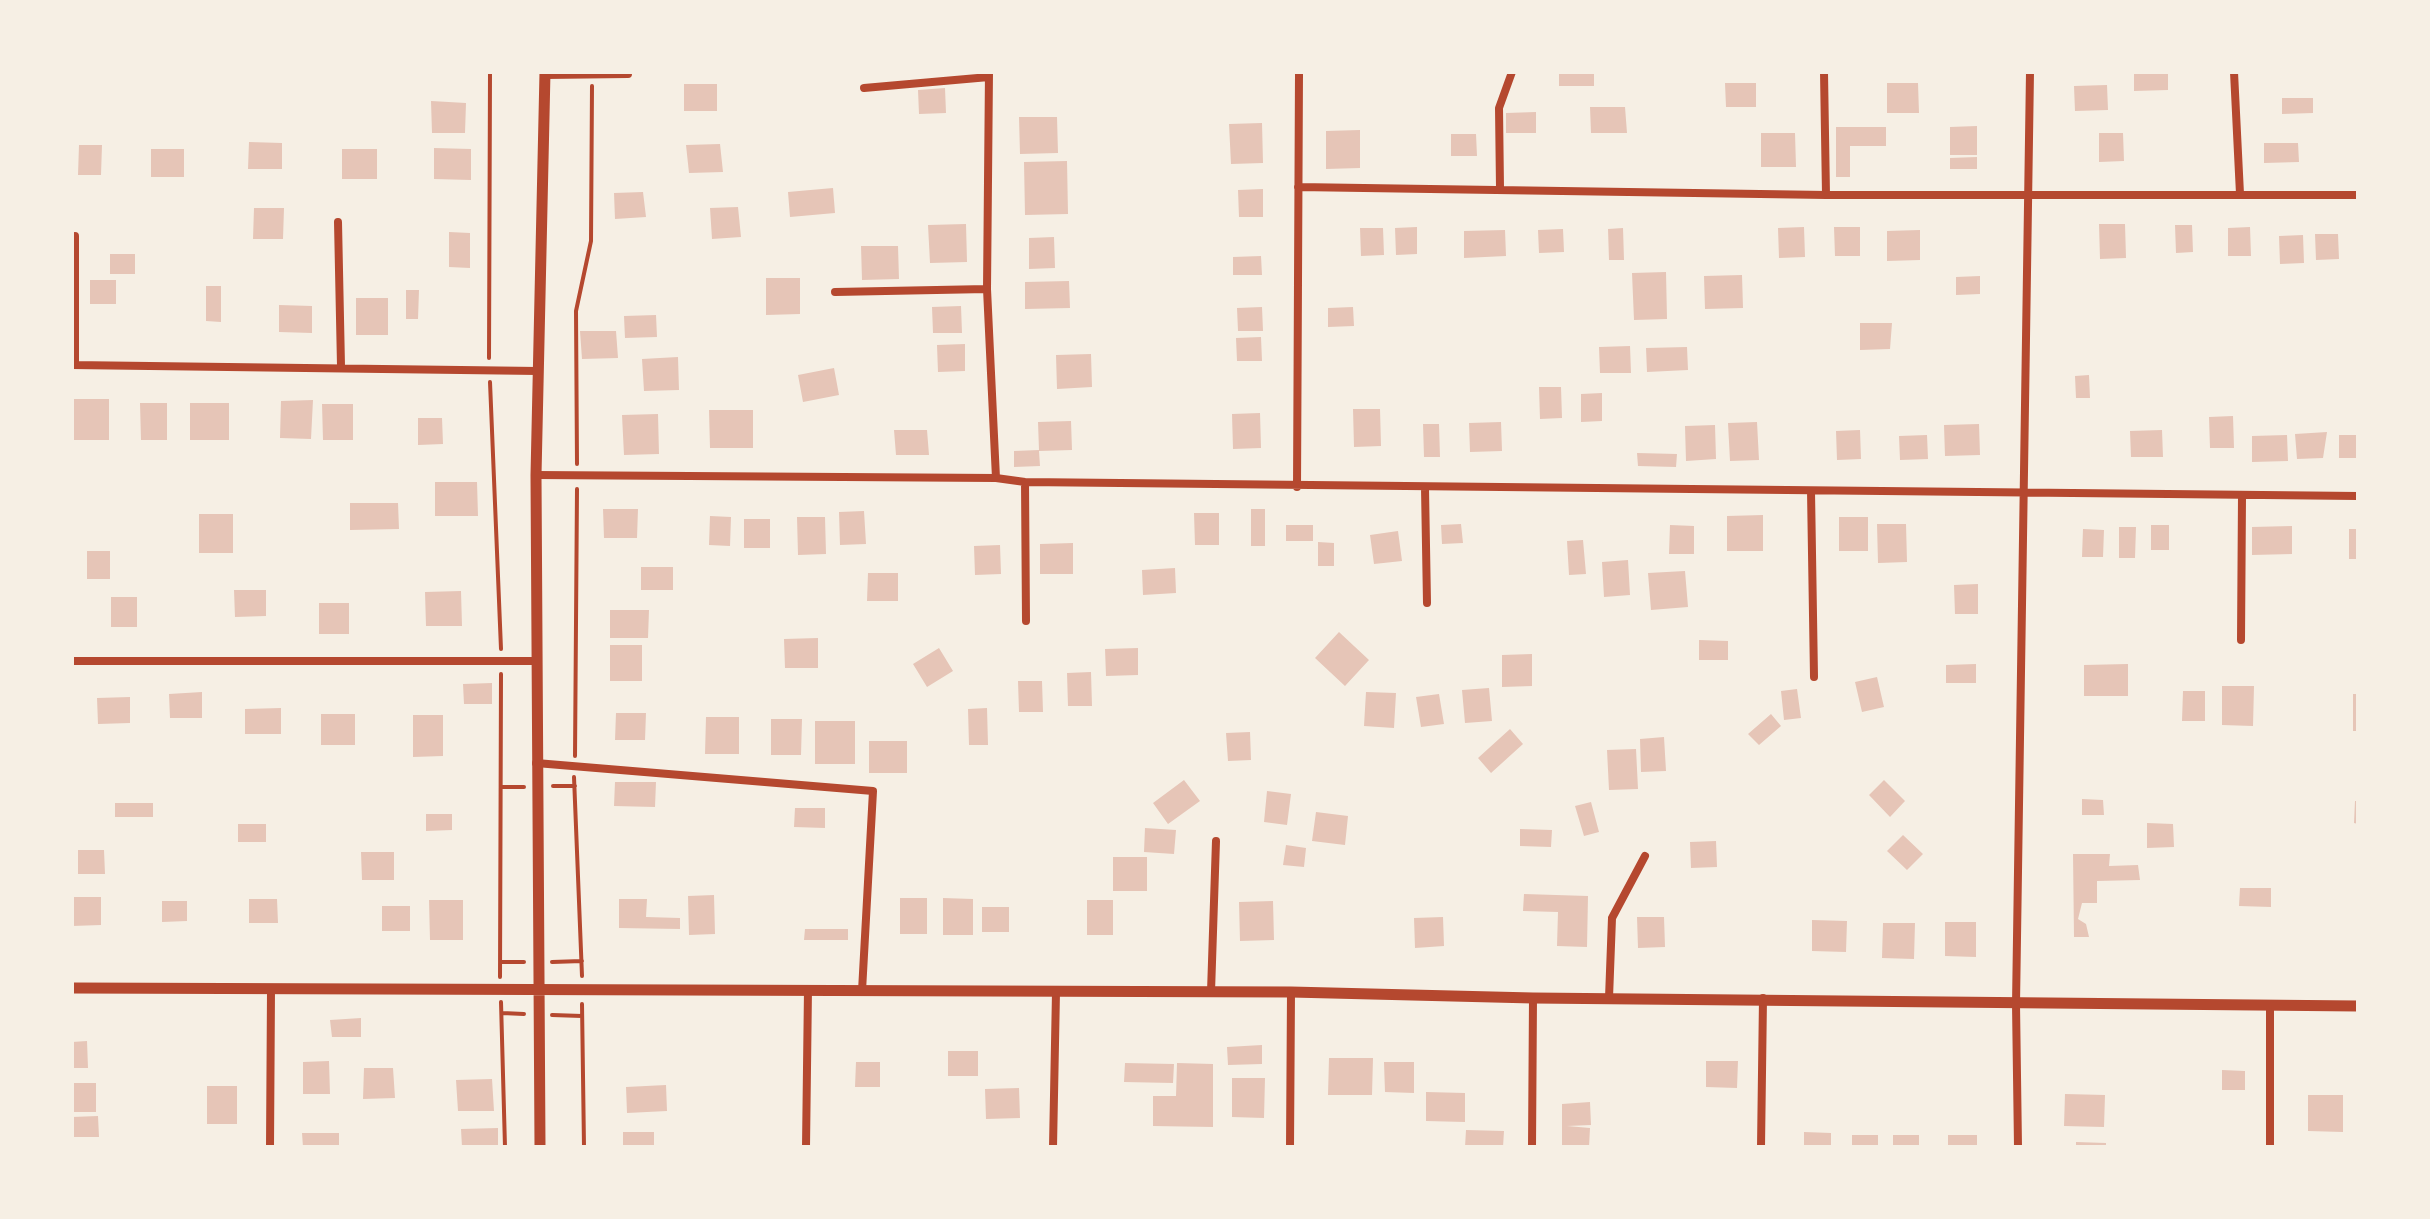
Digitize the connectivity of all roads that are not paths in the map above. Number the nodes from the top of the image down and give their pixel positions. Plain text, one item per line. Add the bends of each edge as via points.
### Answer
1 (1299, 72) edge
2 (1512, 72) edge
3 (1824, 72) edge
4 (2030, 72) edge
5 (2234, 72) edge
6 (545, 73) edge
7 (628, 74) dead end
8 (989, 75) edge
9 (864, 88) dead end
10 (1298, 187) junction
11 (1500, 188) junction
12 (2030, 193) junction
13 (2240, 194) junction
14 (1826, 195) junction
15 (2358, 195) edge
16 (338, 222) dead end
17 (75, 236) dead end
18 (987, 289) junction
19 (835, 292) dead end
20 (73, 365) edge
21 (341, 366) junction
22 (538, 371) junction
23 (536, 475) junction
24 (996, 478) junction
25 (1025, 482) junction
26 (1297, 487) junction
27 (1425, 488) junction
28 (1811, 491) junction
29 (2025, 493) junction
30 (2242, 496) junction
31 (2358, 496) edge
32 (1427, 603) dead end
33 (1026, 621) dead end
34 (2241, 640) dead end
35 (72, 661) edge
36 (537, 661) junction
37 (1814, 677) dead end
38 (536, 763) junction
39 (1216, 841) dead end
40 (1645, 856) dead end
41 (72, 988) edge
42 (538, 989) junction
43 (808, 989) junction
44 (271, 990) junction
45 (862, 991) junction
46 (1056, 992) junction
47 (1211, 992) junction
48 (1291, 992) junction
49 (1533, 998) junction
50 (1609, 998) junction
51 (1763, 998) junction
52 (2016, 1004) junction
53 (2270, 1005) junction
54 (2358, 1006) edge
55 (270, 1147) edge
56 (540, 1147) edge
57 (806, 1147) edge
58 (1053, 1147) edge
59 (1290, 1147) edge
60 (1532, 1147) edge
61 (1761, 1147) edge
62 (2018, 1147) edge
63 (2270, 1147) edge

1 - 10 street
2 - 11 street via 1499,108
3 - 14 street
4 - 12 street
5 - 13 street
6 - 7 street
6 - 22 street
8 - 9 street
8 - 18 street
10 - 11 street
10 - 26 street
11 - 14 street
12 - 13 street
12 - 14 street
12 - 29 street
13 - 15 street
16 - 21 street
17 - 20 street
18 - 19 street
18 - 24 street
20 - 21 street
21 - 22 street
22 - 23 street
23 - 24 street
23 - 36 street
24 - 25 street
25 - 26 street
25 - 33 street
26 - 27 street
27 - 28 street
27 - 32 street
28 - 29 street
28 - 37 street
29 - 30 street
29 - 52 street
30 - 31 street
30 - 34 street
35 - 36 street
36 - 38 street
38 - 42 street
38 - 45 street via 873,791
39 - 47 street
40 - 50 street via 1612,918
41 - 44 street
42 - 43 street
42 - 44 street
42 - 56 street
43 - 45 street
43 - 57 street
44 - 55 street
45 - 46 street
46 - 47 street
46 - 58 street
47 - 48 street
48 - 49 street
48 - 59 street
49 - 50 street
49 - 60 street
50 - 51 street
51 - 52 street
51 - 61 street
52 - 53 street
52 - 62 street
53 - 54 street
53 - 63 street

